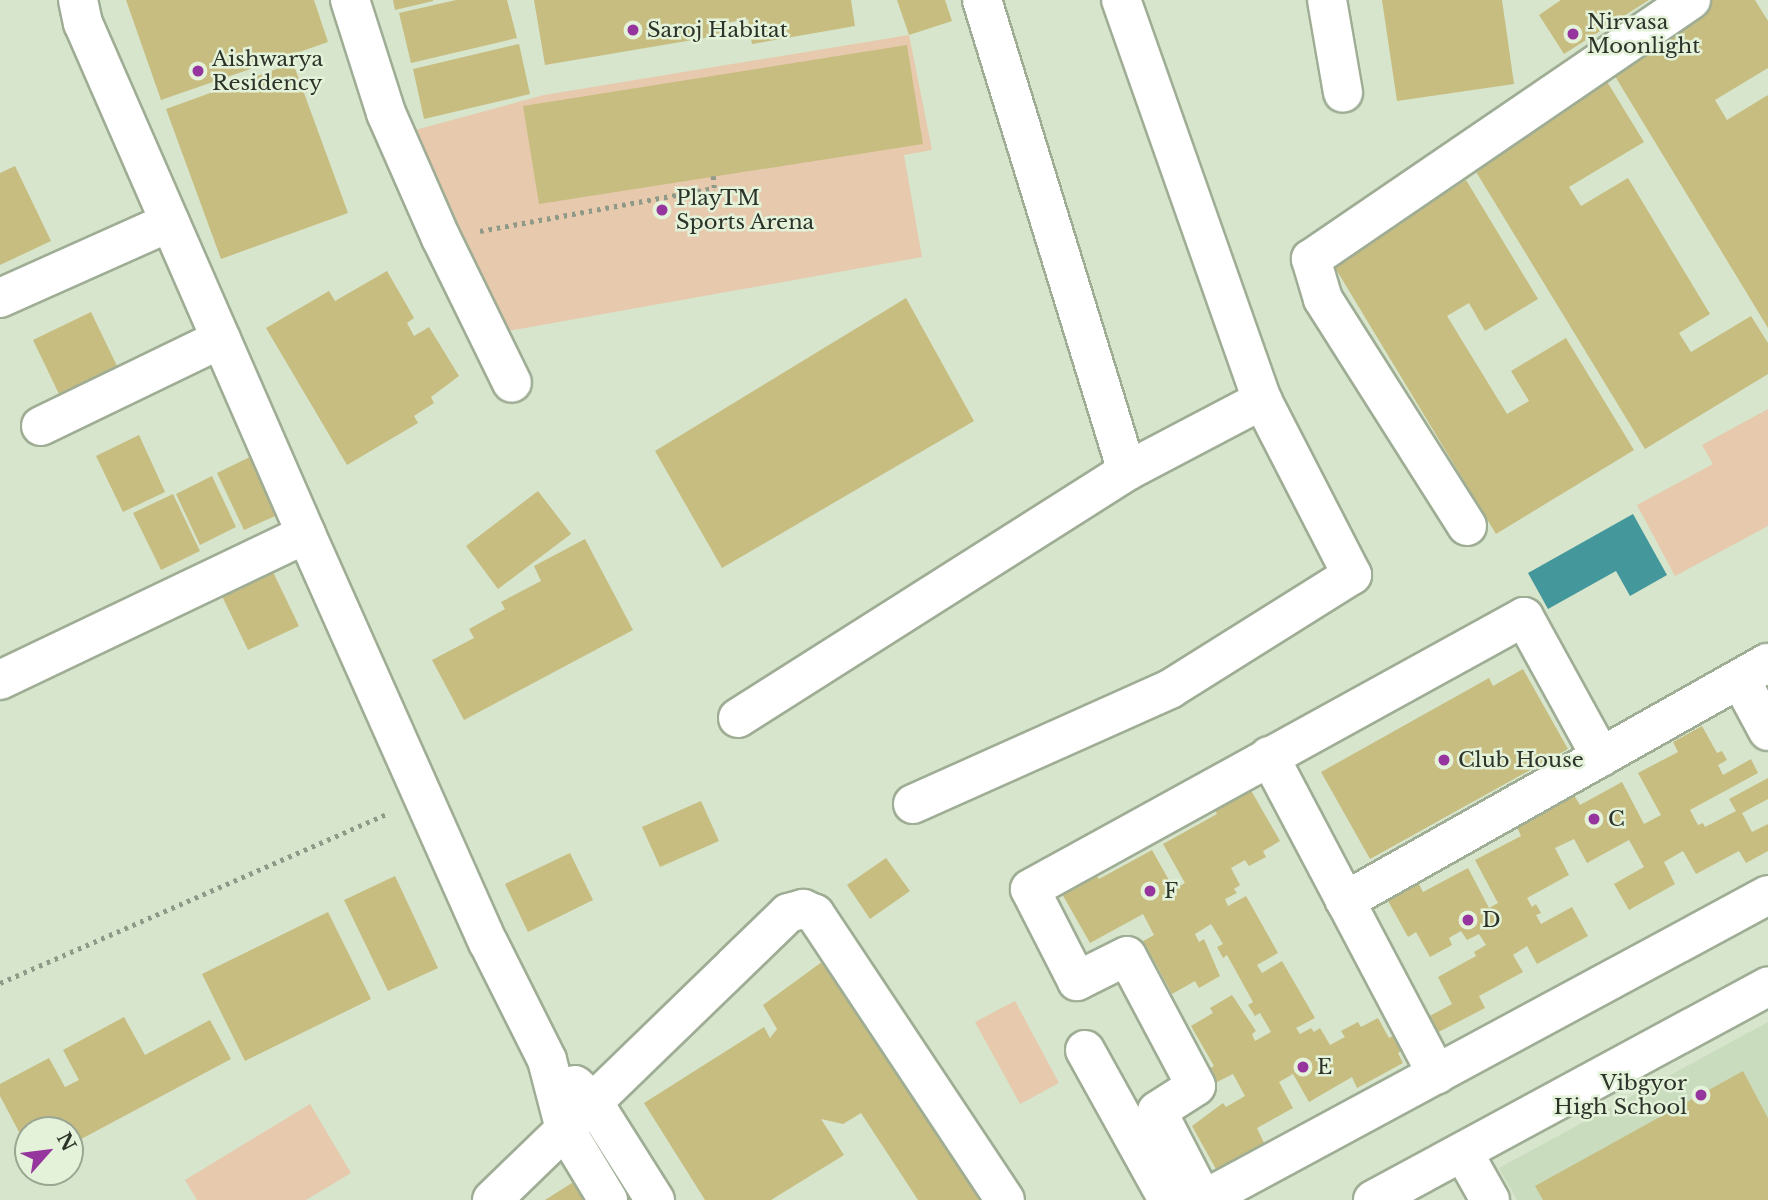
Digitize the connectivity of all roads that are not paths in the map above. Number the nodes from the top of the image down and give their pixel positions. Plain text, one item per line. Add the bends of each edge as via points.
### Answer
1 (78, 0) edge
2 (350, 0) edge
3 (982, 0) edge
4 (1121, 0) edge
5 (1327, 0) edge
6 (1691, 0) edge
7 (1343, 93) dead end
8 (170, 222) junction
9 (0, 298) edge
10 (221, 338) junction
11 (512, 383) dead end
12 (1262, 400) junction
13 (41, 426) dead end
14 (1127, 471) junction
15 (1467, 526) dead end
16 (306, 534) junction
17 (1754, 671) edge
18 (0, 680) edge
19 (738, 718) dead end
20 (1768, 731) edge
21 (1269, 756) junction
22 (1601, 757) junction
23 (913, 804) dead end
24 (1768, 895) edge
25 (1345, 901) junction
26 (1768, 986) edge
27 (1085, 1051) dead end
28 (547, 1060) junction
29 (1437, 1074) junction
30 (593, 1102) junction
31 (565, 1129) junction
32 (1463, 1152) junction
33 (492, 1200) edge
34 (608, 1200) edge
35 (655, 1200) edge
36 (1005, 1200) edge
37 (1168, 1200) edge
38 (1203, 1200) edge
39 (1373, 1200) edge
40 (1490, 1200) edge

1 - 8 street via 83,23
2 - 11 street via 386,113
3 - 14 street
4 - 12 street
5 - 7 street
6 - 15 street via 1311,258 1323,299
8 - 9 street
8 - 10 street
10 - 13 street
10 - 16 street
12 - 14 street
12 - 23 street via 1352,575 1170,689
14 - 19 street
16 - 18 street
16 - 28 street via 488,942
17 - 20 street
17 - 22 street
21 - 22 street via 1524,617
21 - 25 street
21 - 38 street via 1030,889 1077,981 1126,956 1196,1086 1157,1111
22 - 25 street
24 - 29 street
25 - 29 street
26 - 32 street
27 - 37 street
28 - 30 street
28 - 31 street
29 - 38 street
30 - 31 street
30 - 35 street
30 - 36 street via 788,913 803,909 815,914
31 - 33 street
31 - 34 street
32 - 39 street
32 - 40 street

